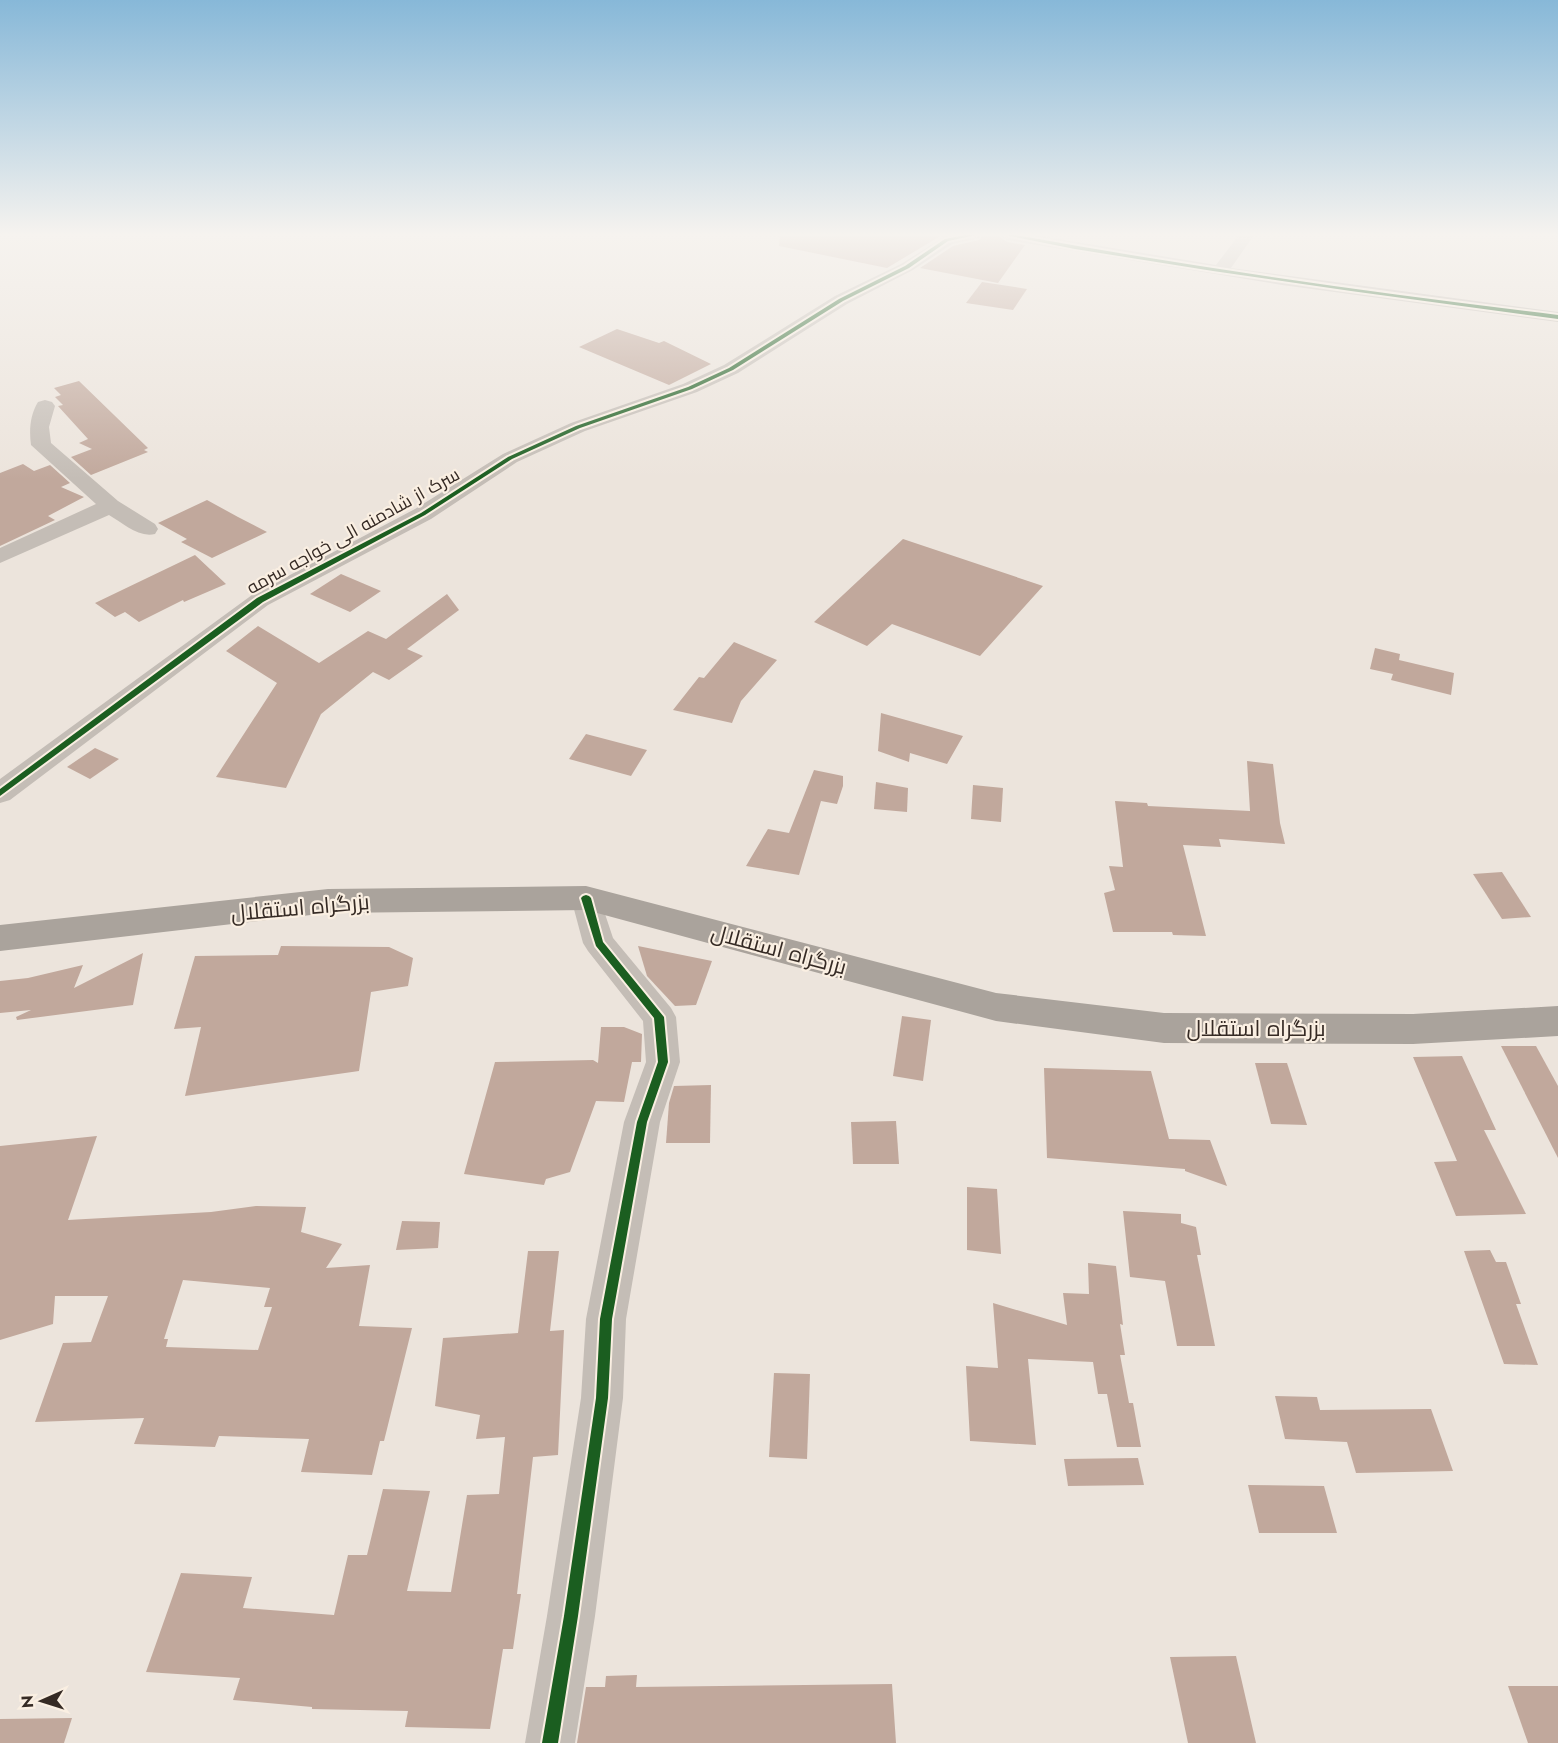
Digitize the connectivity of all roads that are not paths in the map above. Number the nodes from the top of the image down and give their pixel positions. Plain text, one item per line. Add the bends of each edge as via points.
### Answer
1 (815, 316) edge
2 (45, 406) dead end
3 (110, 506) junction
4 (147, 529) dead end
5 (0, 556) edge
6 (0, 793) edge
7 (586, 898) junction
8 (0, 938) edge
9 (1558, 1020) edge
10 (550, 1743) edge

1 - 6 street, سرک از شادمنه الی خواجه سرمه via 731,369 690,388 543,441 423,514 261,600
2 - 3 street via 39,427 41,445
3 - 4 street
3 - 5 street
7 - 8 highway, بزرگراه استقلال via 328,901
7 - 9 highway, بزرگراه استقلال via 996,1007 1164,1028 1413,1029
7 - 10 street via 599,944 659,1017 663,1062 642,1122 606,1319 600,1409

